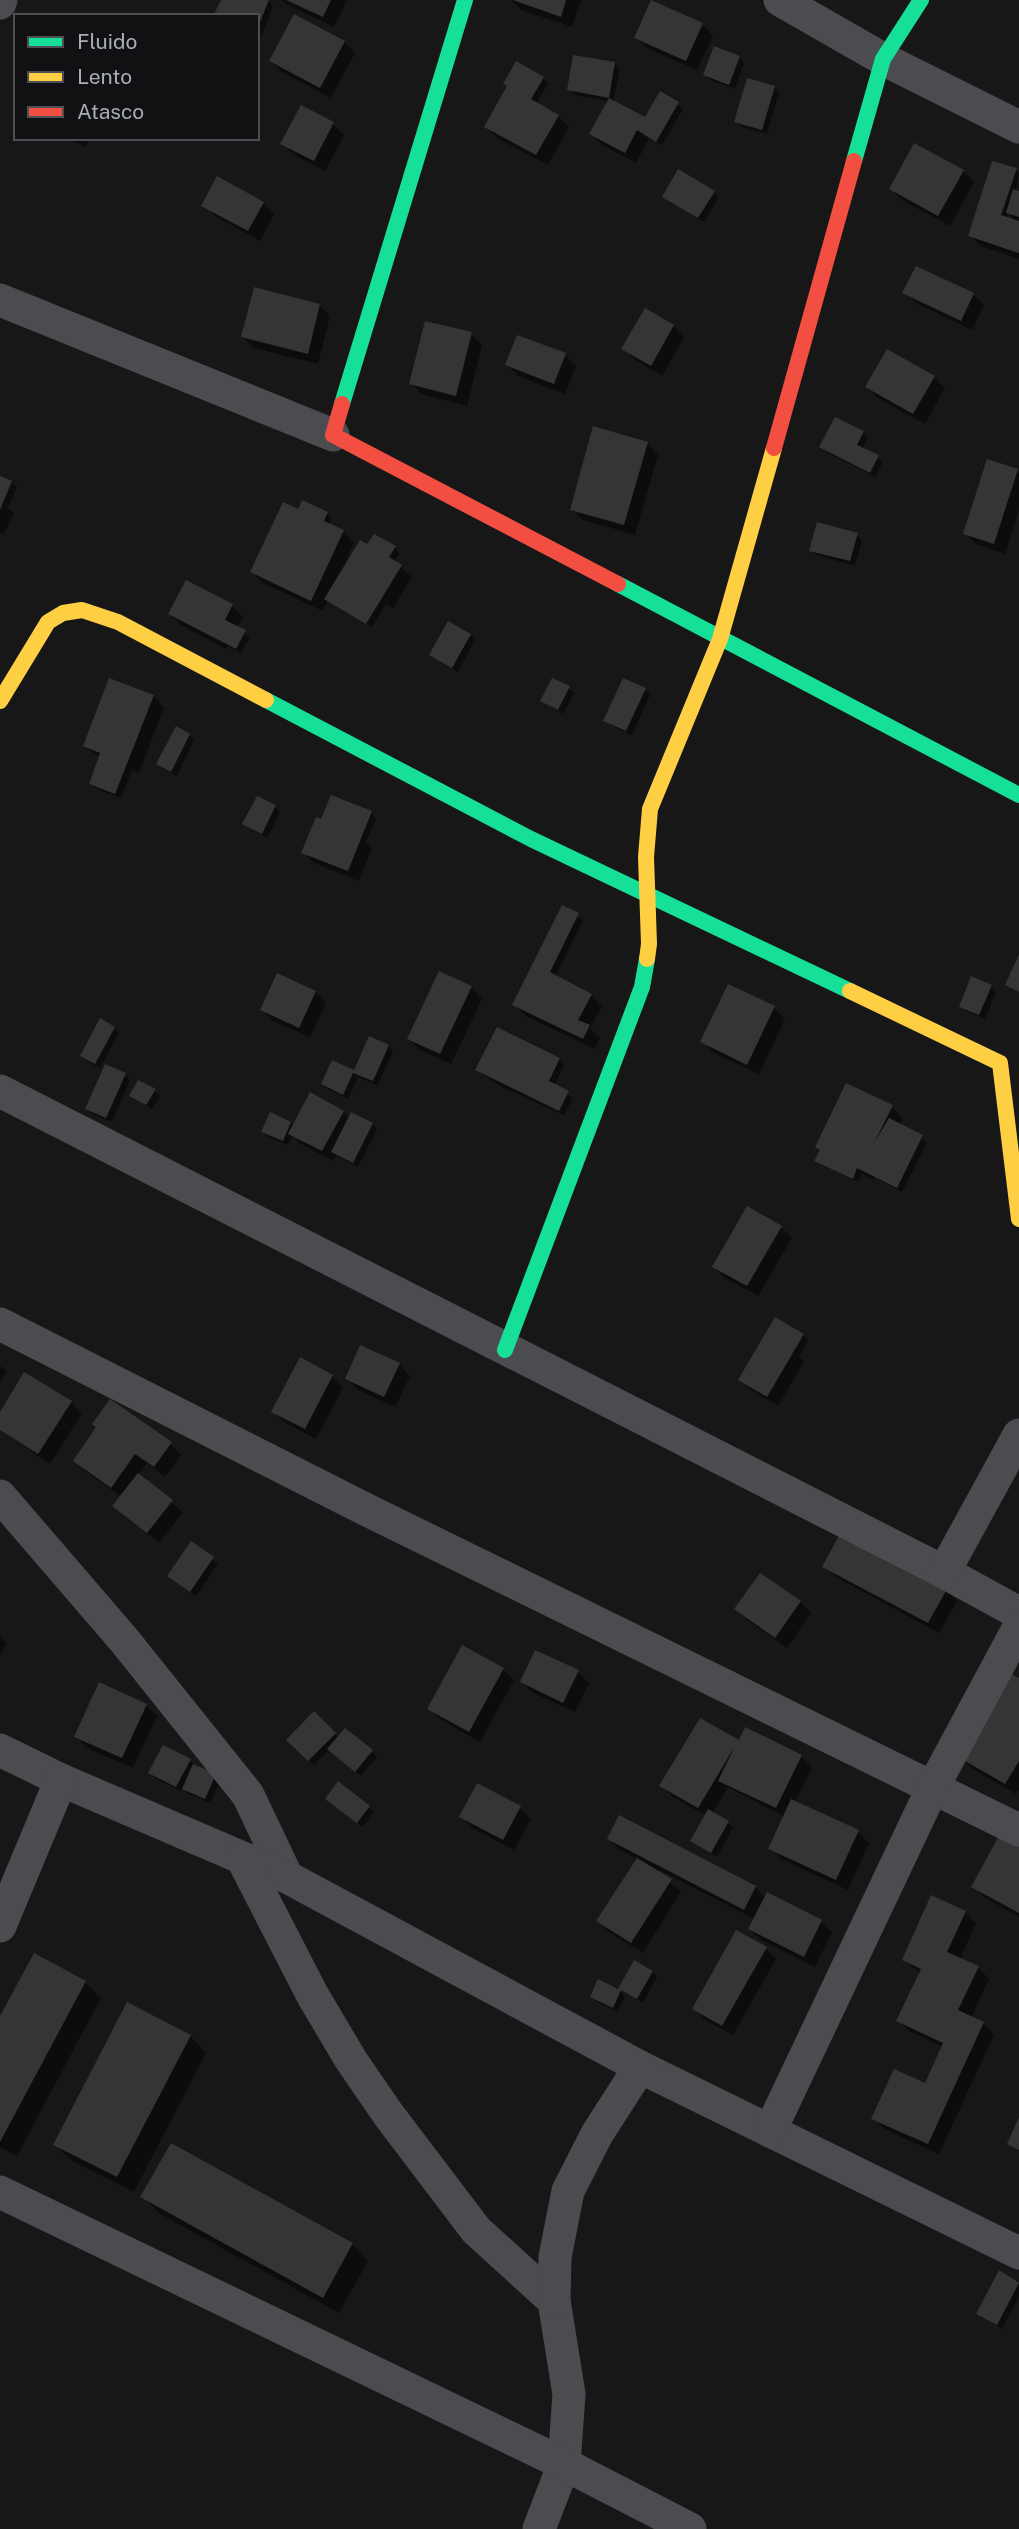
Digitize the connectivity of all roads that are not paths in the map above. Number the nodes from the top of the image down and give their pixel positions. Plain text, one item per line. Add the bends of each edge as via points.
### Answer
1 (465, 0) edge
2 (780, 0) edge
3 (921, 0) edge
4 (883, 59) junction
5 (1019, 127) edge
6 (0, 300) edge
7 (333, 435) junction
8 (720, 639) junction
9 (0, 701) edge
10 (1019, 795) edge
11 (648, 893) junction
12 (0, 1091) edge
13 (1019, 1219) edge
14 (0, 1324) edge
15 (505, 1350) junction
16 (1019, 1435) edge
17 (0, 1496) edge
18 (944, 1572) junction
19 (1019, 1614) edge
20 (1019, 1627) edge
21 (0, 1750) edge
22 (61, 1780) junction
23 (933, 1787) junction
24 (1019, 1830) edge
25 (242, 1858) junction
26 (287, 1877) junction
27 (0, 1926) edge
28 (640, 2067) junction
29 (770, 2131) junction
30 (0, 2192) edge
31 (1019, 2253) edge
32 (554, 2301) junction
33 (564, 2464) junction
34 (539, 2529) edge
35 (690, 2529) edge

1 - 7 street
2 - 4 street
3 - 4 street
4 - 5 street
4 - 8 street
6 - 7 street
7 - 8 street
8 - 10 street
8 - 11 street via 650,808
9 - 11 street via 48,622 82,610 118,622 531,839
11 - 13 street via 1000,1063
11 - 15 street via 649,944 642,987
12 - 15 street
14 - 23 street via 379,1516
15 - 18 street
16 - 18 street
17 - 26 street via 124,1640 248,1795
18 - 19 street
20 - 23 street
21 - 22 street
22 - 25 street
22 - 27 street
23 - 24 street
23 - 29 street
25 - 26 street
25 - 32 street via 313,1996 388,2114 476,2230
26 - 28 street
28 - 29 street
28 - 32 street via 597,2134 568,2191 555,2257
29 - 31 street
30 - 33 street
32 - 33 street via 569,2394
33 - 34 street
33 - 35 street

